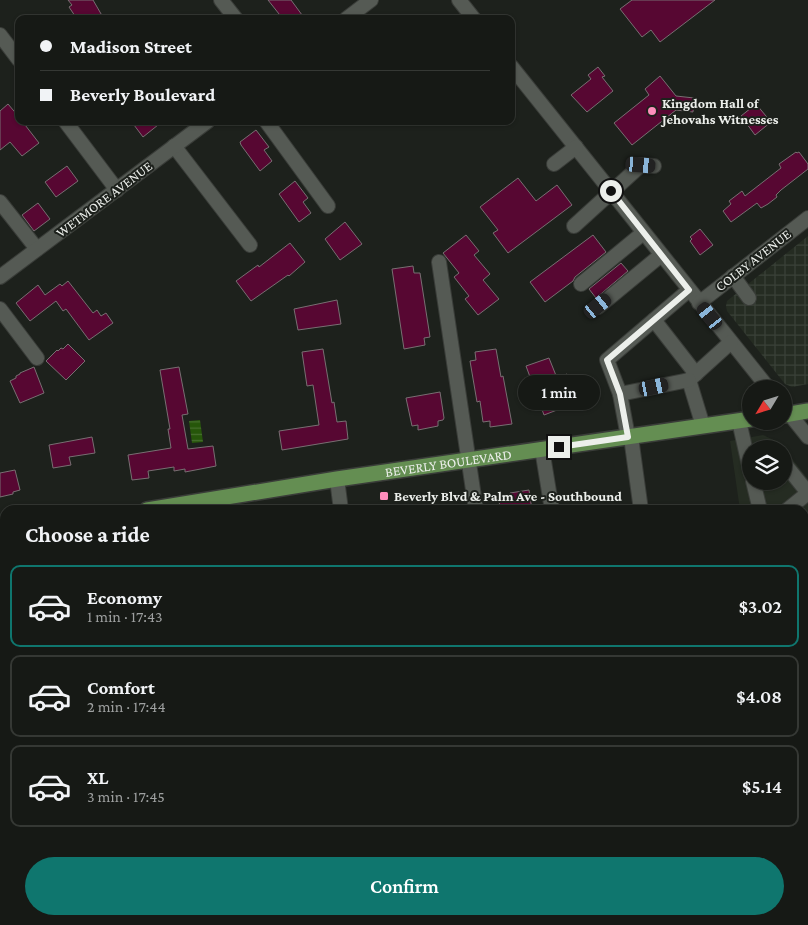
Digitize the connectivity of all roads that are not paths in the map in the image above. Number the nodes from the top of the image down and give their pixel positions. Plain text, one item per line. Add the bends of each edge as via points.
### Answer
1 (221, 0) edge
2 (371, 0) edge
3 (459, 0) edge
4 (233, 15) edge
5 (351, 15) edge
6 (471, 15) edge
7 (0, 35) edge
8 (15, 55) edge
9 (515, 71) edge
10 (68, 125) edge
11 (198, 125) edge
12 (269, 125) edge
13 (174, 146) junction
14 (576, 147) junction
15 (554, 164) dead end
16 (647, 166) dead end
17 (116, 190) junction
18 (611, 191) junction
19 (0, 202) edge
20 (328, 206) dead end
21 (808, 218) edge
22 (574, 226) dead end
23 (644, 233) junction
24 (250, 245) dead end
25 (37, 250) junction
26 (661, 255) junction
27 (439, 262) dead end
28 (733, 276) junction
29 (0, 277) edge
30 (581, 284) dead end
31 (689, 290) junction
32 (749, 298) dead end
33 (699, 303) junction
34 (598, 306) dead end
35 (0, 309) edge
36 (654, 320) junction
37 (731, 342) junction
38 (37, 358) dead end
39 (692, 377) junction
40 (762, 380) edge
41 (620, 394) junction
42 (808, 411) edge
43 (792, 412) edge
44 (792, 419) edge
45 (742, 420) edge
46 (703, 426) junction
47 (630, 437) junction
48 (808, 438) edge
49 (542, 449) junction
50 (468, 460) junction
51 (792, 473) edge
52 (337, 479) junction
53 (755, 490) edge
54 (178, 505) edge
55 (340, 505) edge
56 (475, 505) edge
57 (551, 505) edge
58 (640, 505) edge
59 (759, 505) edge
60 (793, 505) edge

1 - 4 street
2 - 5 street
3 - 6 street
7 - 8 street
9 - 14 street
10 - 17 street
11 - 13 street, WETMORE AVENUE
12 - 20 street
13 - 17 street, WETMORE AVENUE
13 - 24 street
14 - 15 street
14 - 18 street
16 - 18 street
17 - 25 street, WETMORE AVENUE
18 - 22 street
18 - 23 street
19 - 25 street
21 - 28 street, COLBY AVENUE
23 - 26 street
23 - 30 street
25 - 29 street, WETMORE AVENUE
26 - 31 street
26 - 34 street
27 - 50 street
28 - 32 street
28 - 33 street, COLBY AVENUE
31 - 33 street
31 - 36 street
33 - 37 street
35 - 38 street
36 - 39 street
36 - 41 street via 607,360
37 - 39 street
37 - 40 street
39 - 41 street
39 - 46 street
41 - 47 street
42 - 43 main road
44 - 48 street
45 - 46 main road, BEVERLY BOULEVARD
46 - 47 main road, BEVERLY BOULEVARD
47 - 49 main road, BEVERLY BOULEVARD
47 - 58 street
49 - 50 main road, BEVERLY BOULEVARD
49 - 57 street
50 - 52 main road, BEVERLY BOULEVARD
50 - 56 street
51 - 60 street via 808,493
52 - 54 main road, BEVERLY BOULEVARD
52 - 55 street
53 - 59 street

